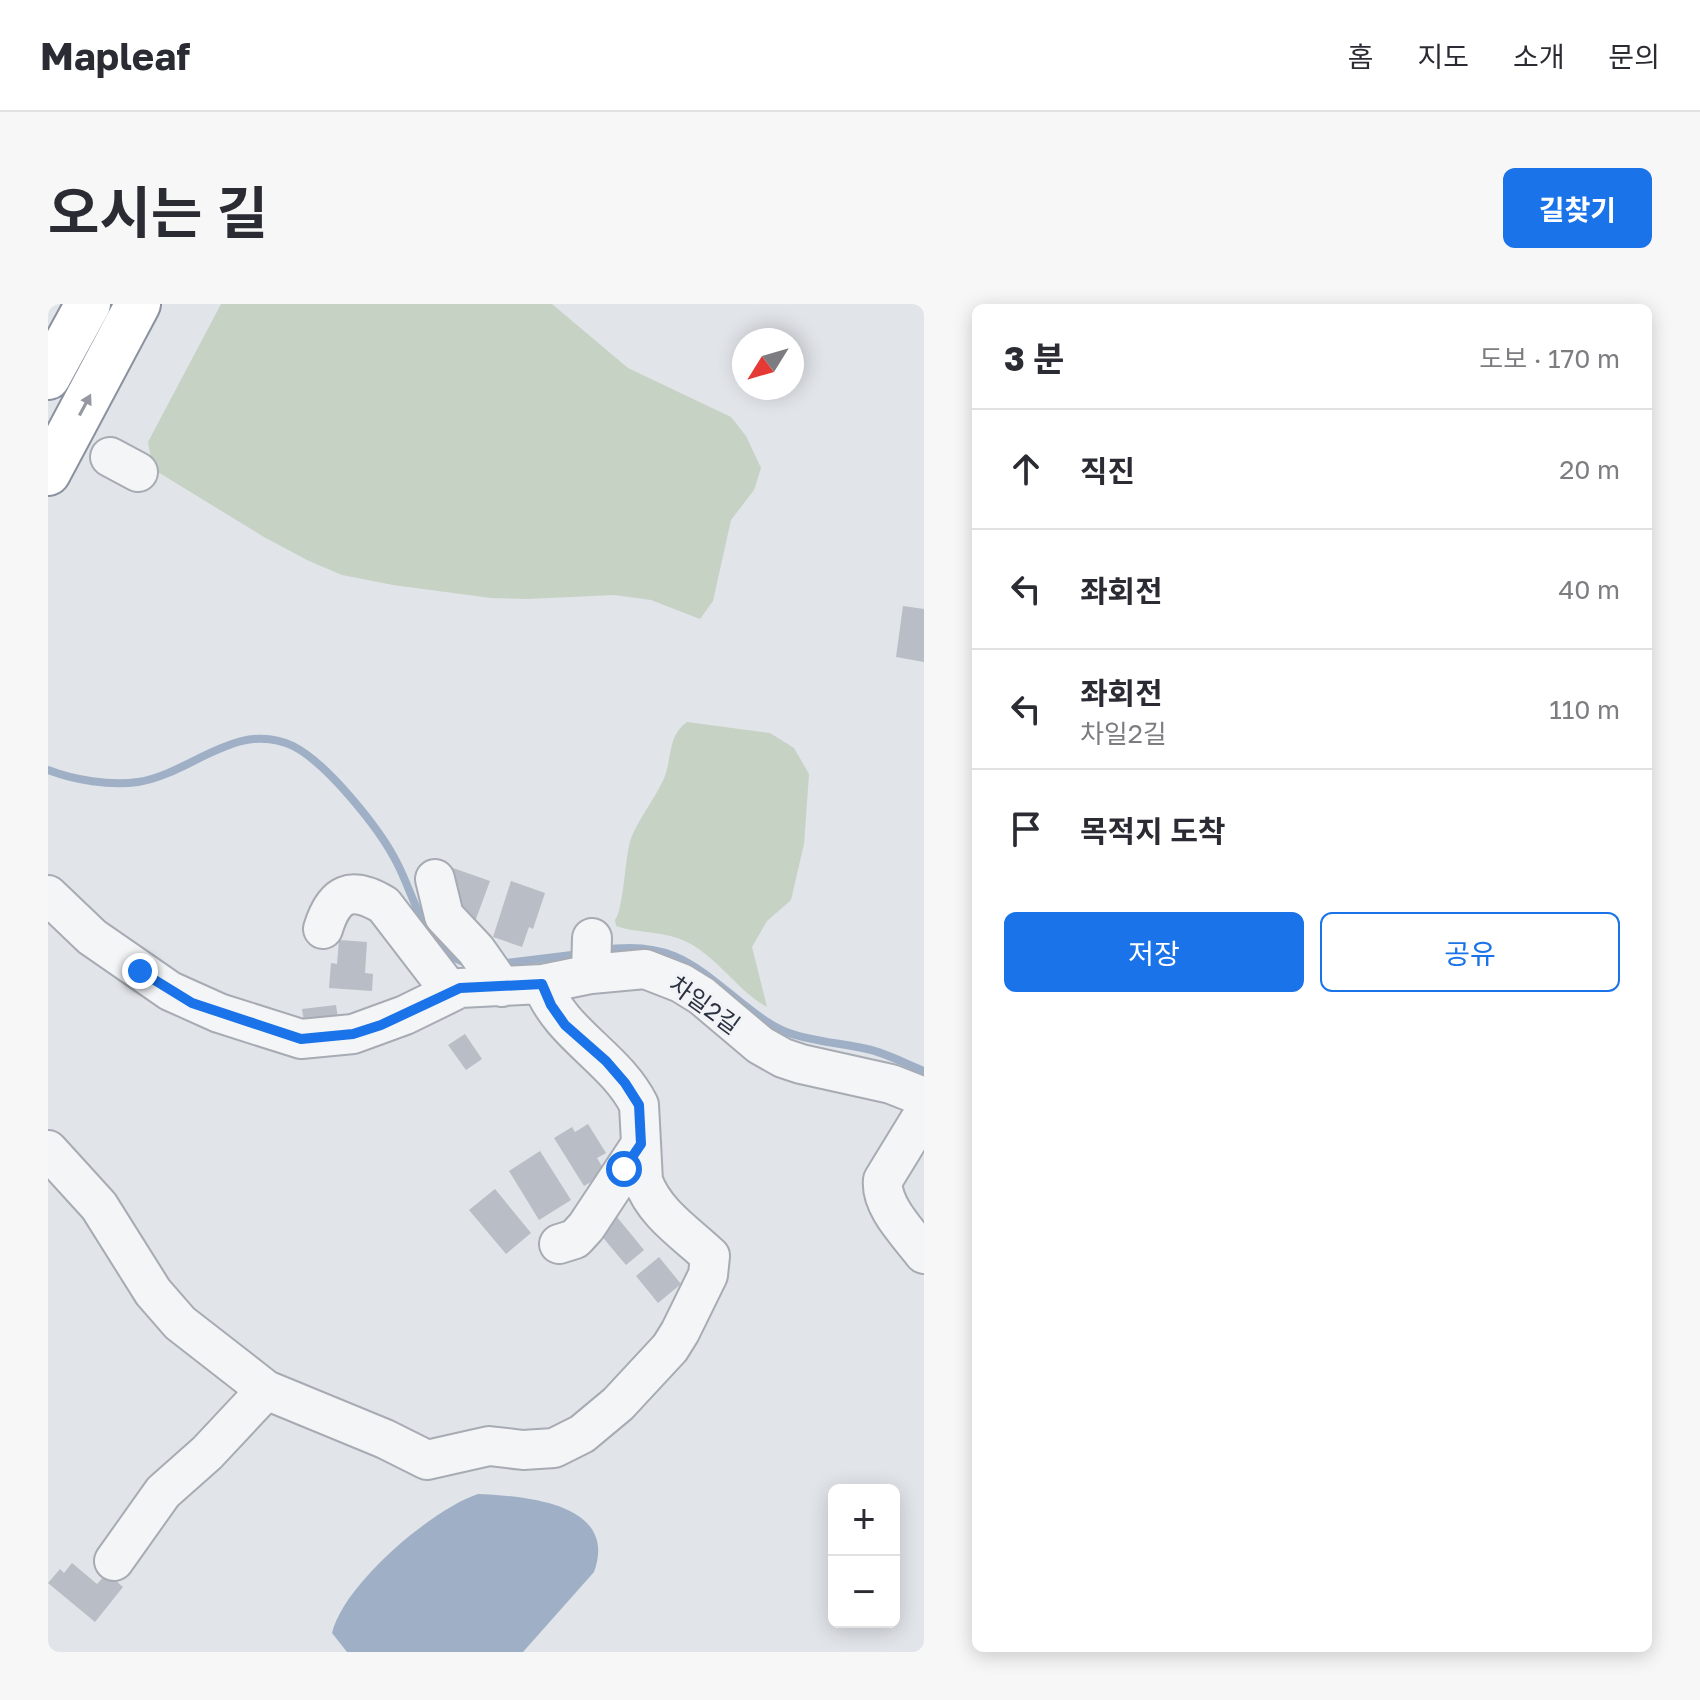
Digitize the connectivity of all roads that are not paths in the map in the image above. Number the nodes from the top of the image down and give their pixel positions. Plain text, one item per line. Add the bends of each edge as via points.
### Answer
1 (88, 304) edge
2 (138, 304) edge
3 (48, 377) edge
4 (48, 473) edge
5 (435, 879) dead end
6 (48, 895) edge
7 (323, 929) dead end
8 (542, 984) junction
9 (502, 987) junction
10 (450, 991) junction
11 (924, 1097) edge
12 (924, 1113) edge
13 (641, 1144) junction
14 (48, 1150) edge
15 (559, 1244) dead end
16 (924, 1254) edge
17 (266, 1390) junction
18 (114, 1561) dead end

1 - 3 highway
4 -> 2 highway
5 - 9 street via 444,916
6 - 10 street, 차일2길 via 92,937 170,991 301,1039 353,1034 381,1025
7 - 10 street via 338,899 373,898 384,905
8 - 9 street, 차일2길
8 - 11 street, 차일2길 via 592,956 663,974 702,996 783,1058
8 - 13 street via 565,1025 606,1061 639,1105
9 - 10 street, 차일2길
12 - 16 street via 882,1188
13 - 15 street via 586,1227 575,1239
13 - 17 street via 647,1192 710,1256 711,1264 670,1348 582,1434 554,1448 489,1446 427,1460
14 - 17 street via 99,1206 163,1306
17 - 18 street via 163,1492

